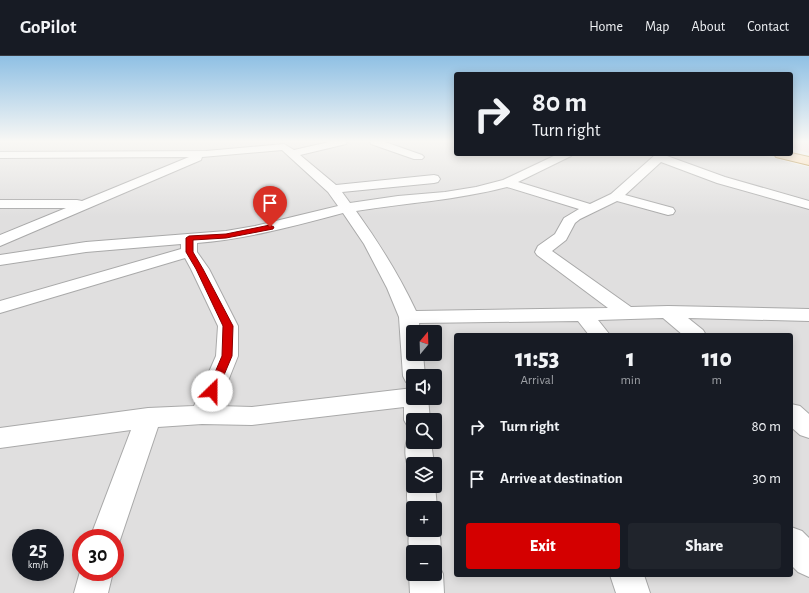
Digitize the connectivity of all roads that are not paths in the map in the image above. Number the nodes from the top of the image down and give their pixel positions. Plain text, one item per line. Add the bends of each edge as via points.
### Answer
1 (175, 167) edge
2 (308, 167) edge
3 (539, 167) edge
4 (649, 167) edge
5 (689, 167) edge
6 (434, 179) dead end
7 (507, 182) junction
8 (333, 189) junction
9 (616, 197) junction
10 (0, 204) edge
11 (89, 204) junction
12 (809, 205) edge
13 (347, 208) junction
14 (590, 208) junction
15 (668, 211) dead end
16 (0, 241) edge
17 (189, 245) junction
18 (0, 260) edge
19 (0, 307) edge
20 (625, 312) junction
21 (668, 312) junction
22 (583, 315) junction
23 (809, 316) edge
24 (409, 317) junction
25 (598, 333) edge
26 (694, 333) edge
27 (413, 369) edge
28 (406, 398) edge
29 (202, 415) junction
30 (793, 415) edge
31 (148, 418) junction
32 (809, 428) edge
33 (0, 438) edge
34 (109, 529) edge
35 (793, 544) edge
36 (809, 561) edge
37 (628, 577) edge
38 (94, 581) edge
39 (426, 581) edge
40 (91, 593) edge
41 (427, 593) edge
42 (633, 593) edge

1 - 11 street
2 - 8 street
3 - 7 street
4 - 9 street
5 - 12 street via 721,180
6 - 8 street
7 - 13 street via 464,193
7 - 14 street
8 - 13 street
9 - 14 street
9 - 15 street
10 - 11 street
11 - 16 street
13 - 17 street
13 - 24 street via 372,244
14 - 20 street via 569,221 561,236 543,252
17 - 18 street via 86,247
17 - 19 street
17 - 29 street via 228,326 227,356
20 - 21 street
20 - 22 street
21 - 23 street
21 - 26 street
22 - 24 street
22 - 25 street
24 - 27 street
28 - 29 street via 252,416
29 - 31 street
30 - 32 street
31 - 33 street
31 - 34 street
35 - 36 street
37 - 42 street
38 - 40 street
39 - 41 street

